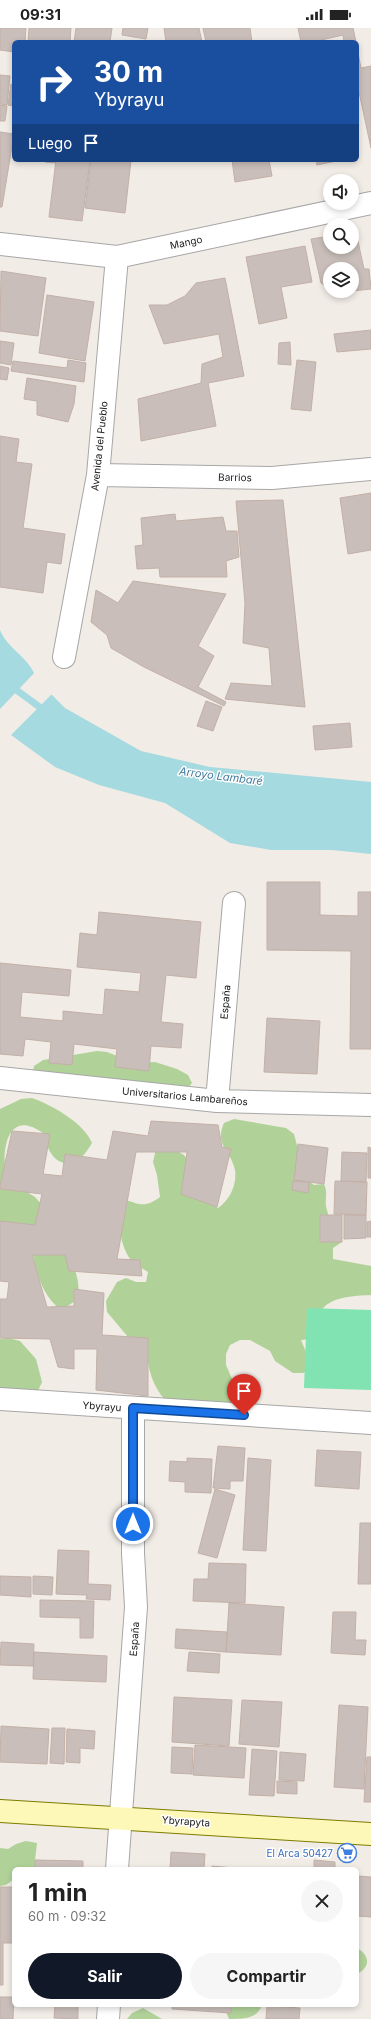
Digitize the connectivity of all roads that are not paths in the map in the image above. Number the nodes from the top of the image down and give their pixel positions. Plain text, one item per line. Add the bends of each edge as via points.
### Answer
1 (371, 203) edge
2 (0, 244) edge
3 (117, 257) junction
4 (371, 469) edge
5 (98, 475) junction
6 (64, 657) dead end
7 (234, 903) dead end
8 (0, 1078) edge
9 (217, 1101) junction
10 (371, 1105) edge
11 (0, 1399) edge
12 (133, 1408) junction
13 (371, 1422) edge
14 (0, 1811) edge
15 (121, 1817) junction
16 (371, 1834) edge
17 (117, 1867) edge
18 (109, 2007) edge
19 (108, 2019) edge

1 - 3 street, Mango
2 - 3 street, Mango
3 - 5 street, Avenida del Pueblo
4 - 5 street, Barrios via 272,478
5 - 6 street, Avenida del Pueblo
7 - 9 street, España
8 - 9 street, Universitarios Lambareños
9 - 10 street, Universitarios Lambareños
11 - 12 street, Ybyrayu
12 - 13 street, Ybyrayu
12 - 15 street, España via 133,1553 136,1607
14 - 15 street, Ybyrapyta
15 - 16 street, Ybyrapyta
15 - 17 street, España
18 - 19 street

